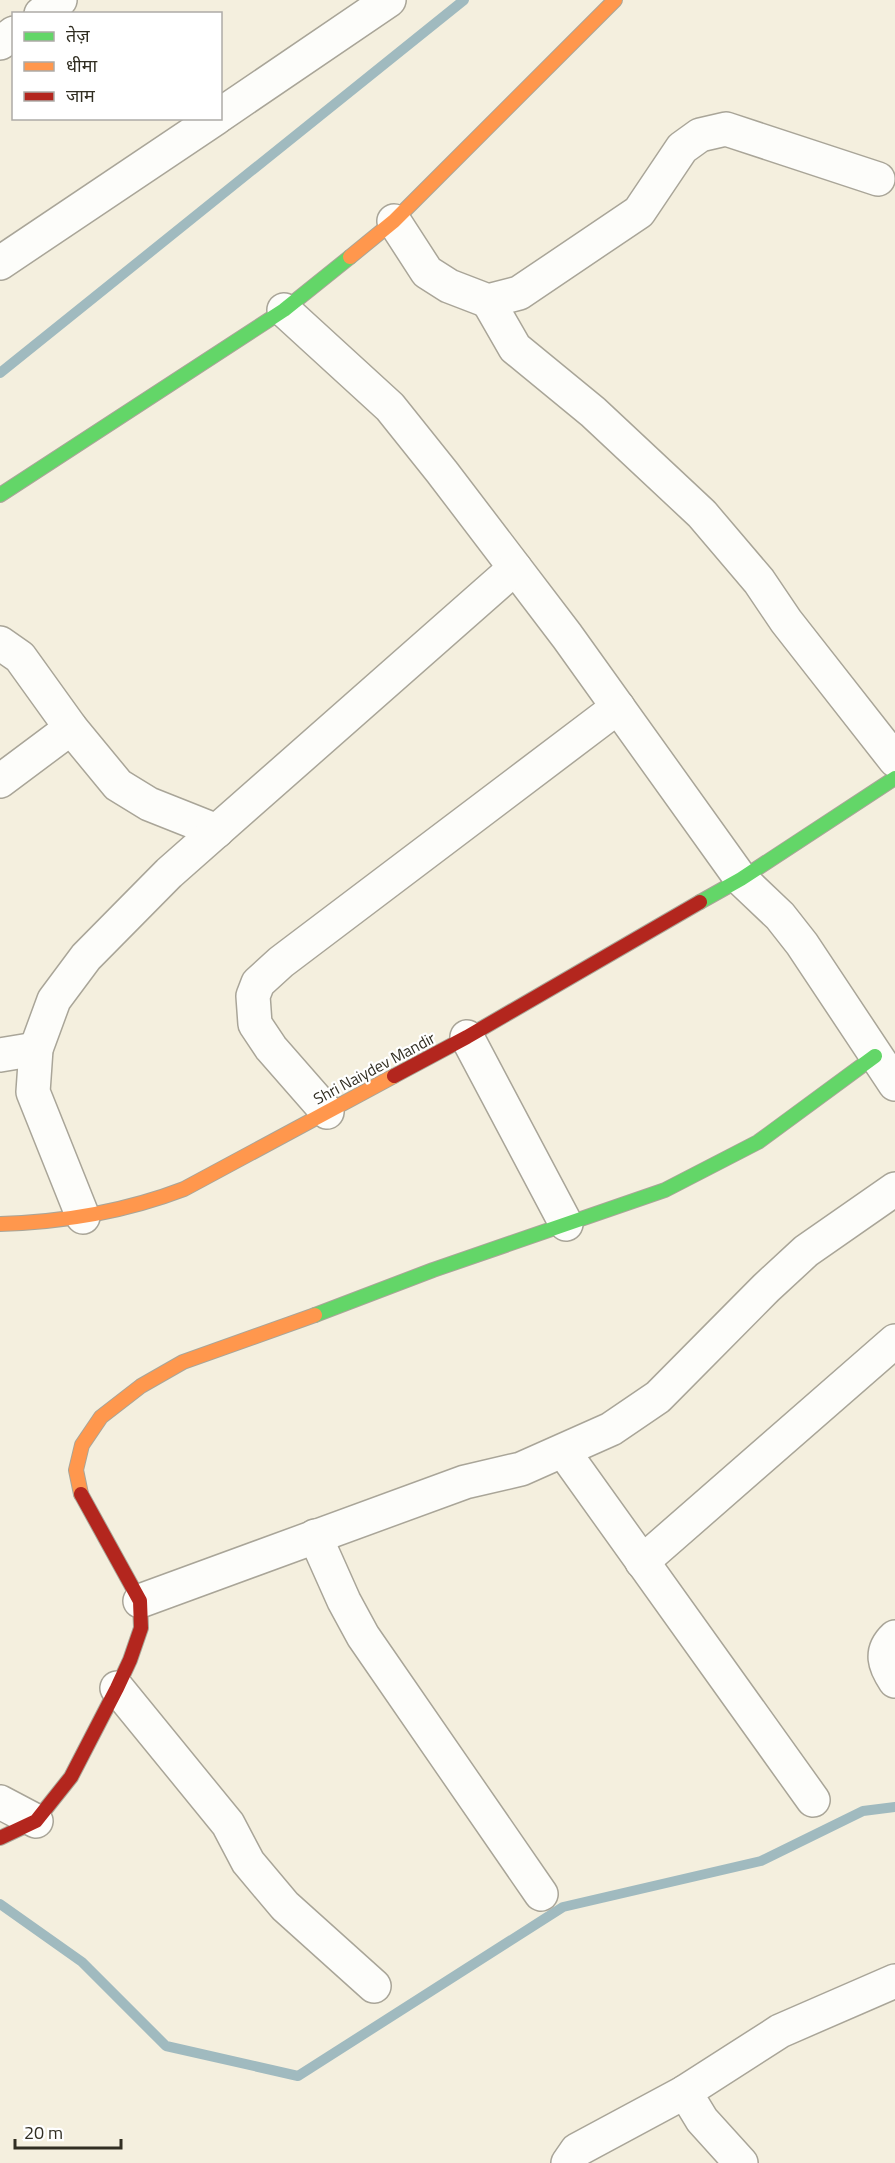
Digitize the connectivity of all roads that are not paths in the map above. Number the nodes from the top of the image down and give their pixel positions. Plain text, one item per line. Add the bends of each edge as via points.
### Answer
1 (60, 0) edge
2 (615, 0) edge
3 (374, 5) edge
4 (44, 12) edge
5 (222, 114) edge
6 (213, 120) edge
7 (878, 179) dead end
8 (394, 221) junction
9 (0, 263) edge
10 (488, 301) junction
11 (284, 310) junction
12 (0, 495) edge
13 (515, 568) junction
14 (7, 656) edge
15 (618, 708) junction
16 (71, 728) junction
17 (895, 760) edge
18 (895, 778) edge
19 (0, 781) edge
20 (217, 831) junction
21 (741, 879) junction
22 (467, 1037) junction
23 (36, 1049) junction
24 (0, 1055) edge
25 (875, 1056) junction
26 (895, 1084) edge
27 (327, 1112) junction
28 (895, 1189) edge
29 (82, 1217) junction
30 (0, 1224) edge
31 (566, 1224) junction
32 (895, 1341) edge
33 (564, 1452) junction
34 (315, 1536) junction
35 (642, 1562) junction
36 (140, 1601) junction
37 (895, 1637) edge
38 (895, 1681) edge
39 (117, 1688) junction
40 (813, 1800) dead end
41 (0, 1802) edge
42 (36, 1821) junction
43 (0, 1838) edge
44 (541, 1894) dead end
45 (895, 1981) edge
46 (374, 1986) dead end
47 (685, 2092) junction
48 (568, 2163) edge
49 (741, 2163) edge

1 - 4 street
2 - 8 street
3 - 5 street
6 - 9 street
7 - 10 street via 726,129 700,135 682,148 639,212 519,292
8 - 10 street via 427,272 449,286
8 - 11 street
10 - 17 street via 515,348 593,412 702,514 759,581
11 - 12 street
11 - 13 street via 390,407
13 - 15 street
13 - 20 street
14 - 16 street
15 - 21 street
15 - 27 street via 258,983 253,996 255,1024
16 - 19 street
16 - 20 street via 118,785 149,804
18 - 21 street, Shri Naiydev Mandir
20 - 23 street via 169,873 86,957 54,1000
21 - 22 street, Shri Naiydev Mandir
21 - 25 street via 780,916 802,944
22 - 27 street, Shri Naiydev Mandir
22 - 31 street
23 - 24 street
23 - 29 street via 33,1092
25 - 26 street
25 - 31 street via 758,1142 665,1190
27 - 29 street, Shri Naiydev Mandir via 184,1189 137,1206
28 - 33 street via 806,1251 658,1397 610,1429
29 - 30 street, Shri Naiydev Mandir
31 - 36 street via 183,1362 141,1386 101,1417 82,1445 76,1470 79,1488
32 - 35 street
33 - 34 street via 521,1469 465,1482
33 - 35 street
34 - 36 street
34 - 44 street via 363,1636
35 - 40 street
36 - 39 street via 141,1628
37 - 38 street via 886,1652 885,1665
39 - 42 street via 71,1777
39 - 46 street via 228,1824 248,1862 285,1906
41 - 42 street
42 - 43 street
45 - 47 street via 780,2031
47 - 48 street via 577,2150
47 - 49 street via 702,2120

